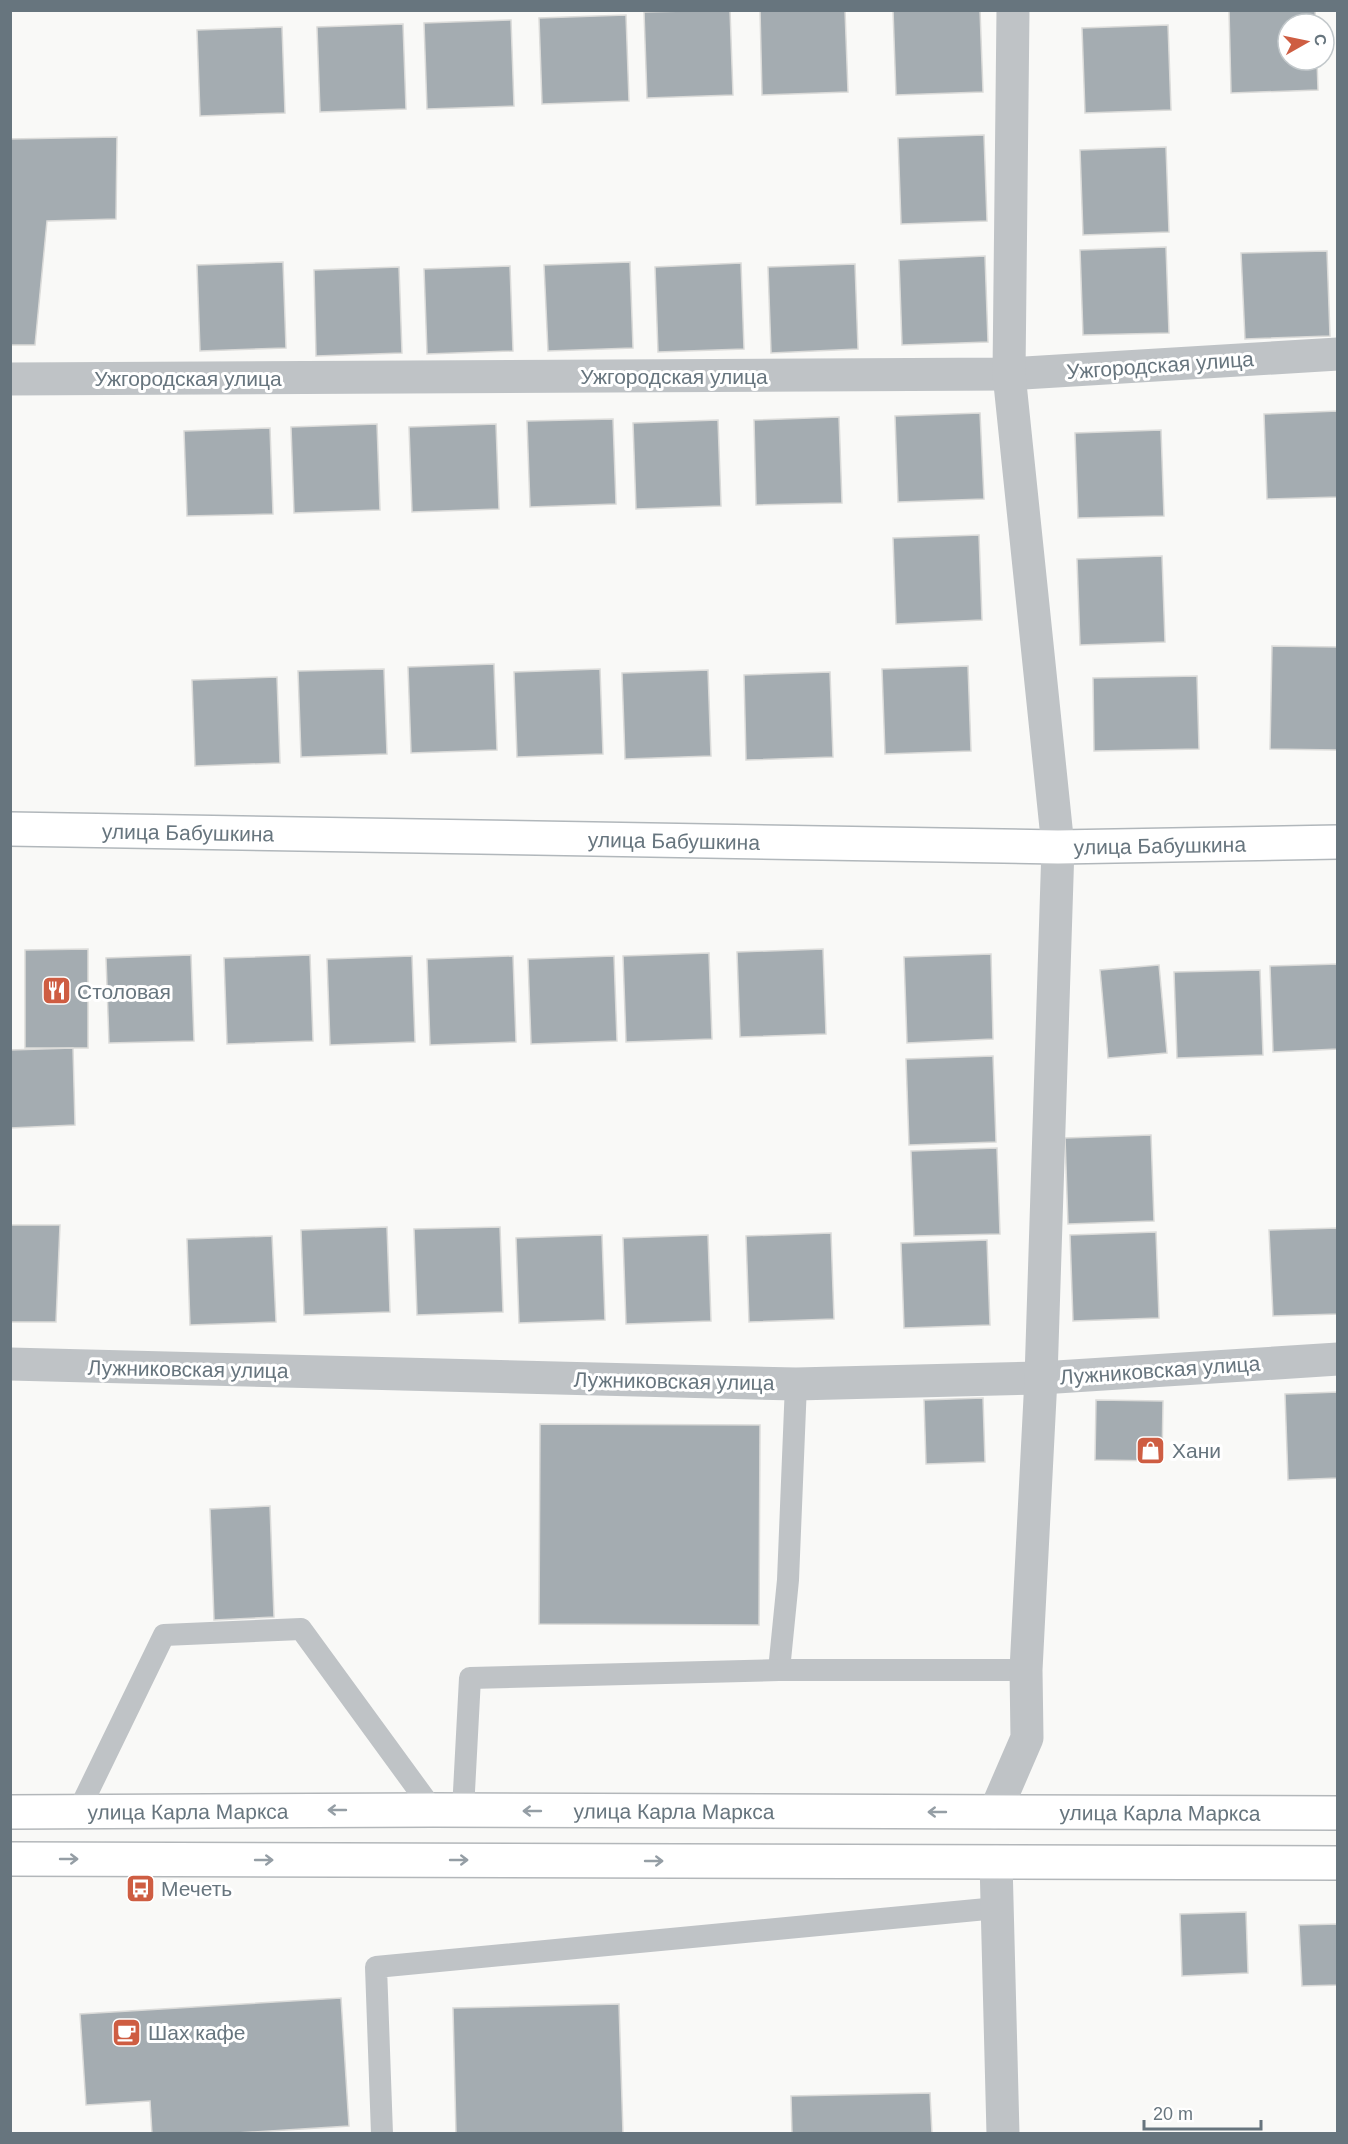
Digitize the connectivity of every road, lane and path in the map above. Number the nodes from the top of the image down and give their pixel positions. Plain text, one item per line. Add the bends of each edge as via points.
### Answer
1 (1013, 10) edge
2 (1338, 354) edge
3 (1010, 374) junction
4 (10, 379) edge
5 (10, 829) edge
6 (1338, 843) edge
7 (1058, 847) junction
8 (1338, 1359) edge
9 (10, 1364) edge
10 (1041, 1378) junction
11 (796, 1384) junction
12 (779, 1670) junction
13 (1026, 1670) junction
14 (448, 1810) junction
15 (10, 1812) edge
16 (78, 1812) junction
17 (995, 1812) junction
18 (1338, 1813) edge
19 (10, 1859) edge
20 (996, 1862) junction
21 (1338, 1863) edge
22 (997, 1908) junction
23 (382, 2133) edge
24 (1004, 2133) edge

1 - 3 street
2 - 3 street, Ужгородская улица
3 - 4 street, Ужгородская улица
3 - 7 street
5 - 7 main road, улица Бабушкина
6 - 7 main road, улица Бабушкина
7 - 10 street
8 - 10 street, Лужниковская улица
9 - 11 street, Лужниковская улица
10 - 11 street, Лужниковская улица
10 - 13 street
11 - 12 lane via 788,1580
12 - 13 lane
12 - 14 lane via 470,1678
13 - 17 street via 1027,1737
14 -> 16 main road, улица Карла Маркса
14 - 16 lane via 301,1629 164,1635
17 -> 14 main road, улица Карла Маркса
15 - 16 main road, улица Карла Маркса
17 - 18 main road, улица Карла Маркса
19 -> 20 main road
20 - 21 main road
20 - 22 street
22 - 23 lane via 376,1967
22 - 24 street

